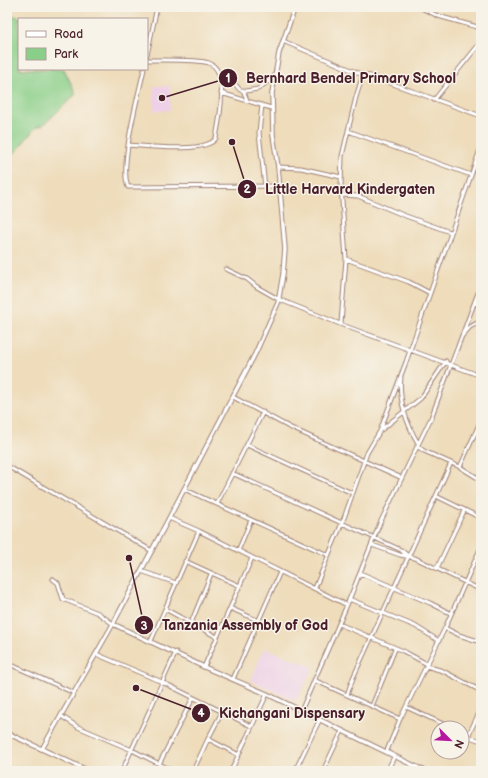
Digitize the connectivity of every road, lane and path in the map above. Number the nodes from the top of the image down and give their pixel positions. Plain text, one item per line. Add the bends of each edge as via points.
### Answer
1 (157, 7) edge
2 (295, 7) edge
3 (419, 7) edge
4 (481, 28) edge
5 (282, 41) junction
6 (481, 42) edge
7 (148, 50) edge
8 (148, 60) edge
9 (144, 70) edge
10 (220, 75) junction
11 (363, 75) junction
12 (274, 77) junction
13 (243, 90) junction
14 (221, 93) junction
15 (247, 100) junction
16 (434, 100) junction
17 (262, 105) junction
18 (271, 108) junction
19 (481, 116) edge
20 (348, 131) junction
21 (128, 145) junction
22 (481, 147) edge
23 (278, 167) junction
24 (471, 175) junction
25 (341, 177) junction
26 (265, 186) junction
27 (280, 186) junction
28 (341, 195) junction
29 (450, 232) junction
30 (346, 259) junction
31 (226, 269) dead end
32 (481, 285) edge
33 (430, 293) junction
34 (278, 299) junction
35 (475, 301) junction
36 (481, 310) edge
37 (481, 321) edge
38 (341, 323) junction
39 (461, 337) junction
40 (411, 350) junction
41 (446, 361) junction
42 (451, 363) junction
43 (402, 372) junction
44 (481, 376) edge
45 (233, 397) junction
46 (263, 412) junction
47 (405, 412) junction
48 (481, 420) edge
49 (479, 429) edge
50 (380, 431) junction
51 (418, 444) junction
52 (247, 445) junction
53 (364, 462) junction
54 (451, 463) junction
55 (9, 467) dead end
56 (460, 468) junction
57 (232, 473) junction
58 (402, 478) junction
59 (481, 480) edge
60 (184, 489) junction
61 (352, 493) junction
62 (436, 496) junction
63 (217, 504) junction
64 (464, 511) junction
65 (169, 518) junction
66 (481, 518) edge
67 (252, 520) junction
68 (341, 524) junction
69 (199, 531) junction
70 (375, 539) junction
71 (372, 545) junction
72 (481, 547) edge
73 (152, 551) junction
74 (238, 551) junction
75 (328, 555) junction
76 (408, 556) junction
77 (252, 558) junction
78 (185, 561) junction
79 (437, 568) junction
80 (141, 570) junction
81 (280, 572) junction
82 (211, 574) junction
83 (360, 574) junction
84 (53, 578) dead end
85 (466, 581) junction
86 (176, 583) junction
87 (240, 586) junction
88 (315, 588) junction
89 (394, 588) junction
90 (481, 590) edge
91 (349, 599) junction
92 (347, 605) junction
93 (230, 608) junction
94 (165, 610) junction
95 (382, 613) junction
96 (450, 613) junction
97 (259, 621) junction
98 (191, 623) junction
99 (113, 624) junction
100 (339, 624) junction
101 (445, 628) junction
102 (217, 637) junction
103 (372, 638) junction
104 (151, 641) junction
105 (439, 641) junction
106 (481, 642) edge
107 (395, 649) junction
108 (176, 652) junction
109 (96, 654) junction
110 (7, 663) edge
111 (426, 665) junction
112 (204, 667) junction
113 (234, 679) junction
114 (314, 680) junction
115 (162, 682) junction
116 (481, 691) edge
117 (74, 692) junction
118 (267, 694) junction
119 (348, 695) junction
120 (193, 698) junction
121 (372, 706) junction
122 (406, 707) junction
123 (481, 709) edge
124 (301, 711) junction
125 (222, 712) junction
126 (61, 716) junction
127 (400, 719) junction
128 (434, 720) edge
129 (319, 721) junction
130 (251, 726) junction
131 (342, 731) junction
132 (470, 732) edge
133 (7, 733) edge
134 (470, 737) edge
135 (208, 739) junction
136 (481, 741) edge
137 (42, 749) junction
138 (132, 750) junction
139 (386, 753) junction
140 (239, 755) junction
141 (394, 757) junction
142 (159, 764) junction
143 (416, 767) junction
144 (231, 769) edge
145 (87, 771) edge
146 (122, 771) edge
147 (173, 771) edge
148 (193, 771) edge
149 (239, 771) edge
150 (294, 771) edge
151 (323, 771) edge
152 (387, 771) edge
153 (414, 771) edge
154 (425, 771) edge

1 - 7 street
2 - 5 street
3 - 4 street via 438,16
5 - 11 street
5 - 12 street
6 - 16 street
8 - 10 street via 208,63 216,68
9 - 21 street
10 - 13 street via 229,77 240,90
10 - 14 street
11 - 16 street
11 - 20 street
12 - 13 street via 258,89
12 - 18 street
13 - 15 street
14 - 15 street
14 - 21 street via 216,138 211,144 198,147
15 - 17 street
16 - 19 street
17 - 18 street
17 - 26 street via 259,139
18 - 23 street
20 - 24 street
20 - 25 street via 343,146
21 - 26 street via 126,181 130,188
22 - 24 street
23 - 25 street via 301,168
23 - 27 street
24 - 29 street
25 - 28 street
26 - 27 street
27 - 34 street via 285,256
28 - 29 street via 358,196
28 - 30 street
29 - 33 street
30 - 33 street via 409,282
30 - 38 street
31 - 34 street
32 - 35 street
33 - 40 street
34 - 38 street
34 - 45 street via 266,332
35 - 36 street
35 - 39 street
37 - 39 street via 470,327
38 - 40 street
39 - 42 street
40 - 41 street
40 - 43 street
41 - 42 street
41 - 47 street via 421,398
42 - 44 street
42 - 51 street via 431,418
43 - 47 street via 400,386
43 - 50 street
45 - 46 street
45 - 60 street
46 - 52 street
46 - 53 street
47 - 50 street
47 - 51 street
48 - 49 street
49 - 56 street
50 - 53 street via 371,444
51 - 54 street via 424,451
51 - 58 street
52 - 57 street
52 - 61 street
53 - 58 street
53 - 61 street
54 - 56 street
54 - 62 street
55 - 73 street
56 - 59 street
57 - 63 street
57 - 68 street
58 - 70 street
60 - 63 street
60 - 65 street
61 - 68 street
62 - 64 street
62 - 76 street
63 - 67 street
64 - 66 street
64 - 79 street
65 - 69 street
65 - 73 street
67 - 74 street
67 - 75 street
68 - 70 street
68 - 75 street
69 - 74 street
69 - 78 street
70 - 71 street
70 - 76 street via 401,550
71 - 76 street
71 - 83 street
72 - 85 street
73 - 80 street
74 - 77 street
75 - 88 street
76 - 79 street
76 - 89 street
77 - 81 street
77 - 87 street
78 - 82 street
78 - 86 street
79 - 85 street
80 - 86 street
80 - 99 street
81 - 88 street
81 - 97 street
82 - 87 street
82 - 98 street
83 - 89 street
83 - 91 street
84 - 99 street via 58,583 63,599 98,613
85 - 90 street
85 - 96 street
86 - 94 street
87 - 93 street
88 - 92 street
89 - 95 street
89 - 96 street
91 - 92 street
91 - 95 street
92 - 100 street
93 - 97 street
93 - 102 street
94 - 98 street
94 - 104 street
95 - 103 street
95 - 105 street via 423,630
96 - 101 street
97 - 113 street
98 - 102 street
99 - 104 street
99 - 109 street
100 - 103 street
100 - 114 street
101 - 105 street
101 - 106 street
102 - 112 street
103 - 107 street
103 - 119 street
104 - 108 street
105 - 111 street
107 - 111 street
107 - 121 street
108 - 112 street
108 - 115 street
109 - 115 street
109 - 117 street
110 - 117 street
111 - 116 street
111 - 122 street
112 - 113 street
113 - 118 street
114 - 119 street
114 - 124 street
115 - 120 street
115 - 138 street
117 - 126 street
118 - 124 street
118 - 130 street
119 - 121 street
120 - 125 street
120 - 142 street
121 - 127 street
122 - 127 street
122 - 128 street
123 - 132 street
124 - 129 street
125 - 130 street
125 - 135 street
126 - 137 street
126 - 138 street via 78,728
127 - 139 street
129 - 131 street
129 - 150 street
130 - 140 street
131 - 139 street
131 - 151 street
133 - 137 street
134 - 136 street
135 - 140 street
135 - 148 street
137 - 145 street
138 - 142 street
138 - 146 street
139 - 141 street
140 - 144 street
141 - 143 street
141 - 152 street
142 - 147 street
143 - 153 street
143 - 154 street
144 - 149 street

